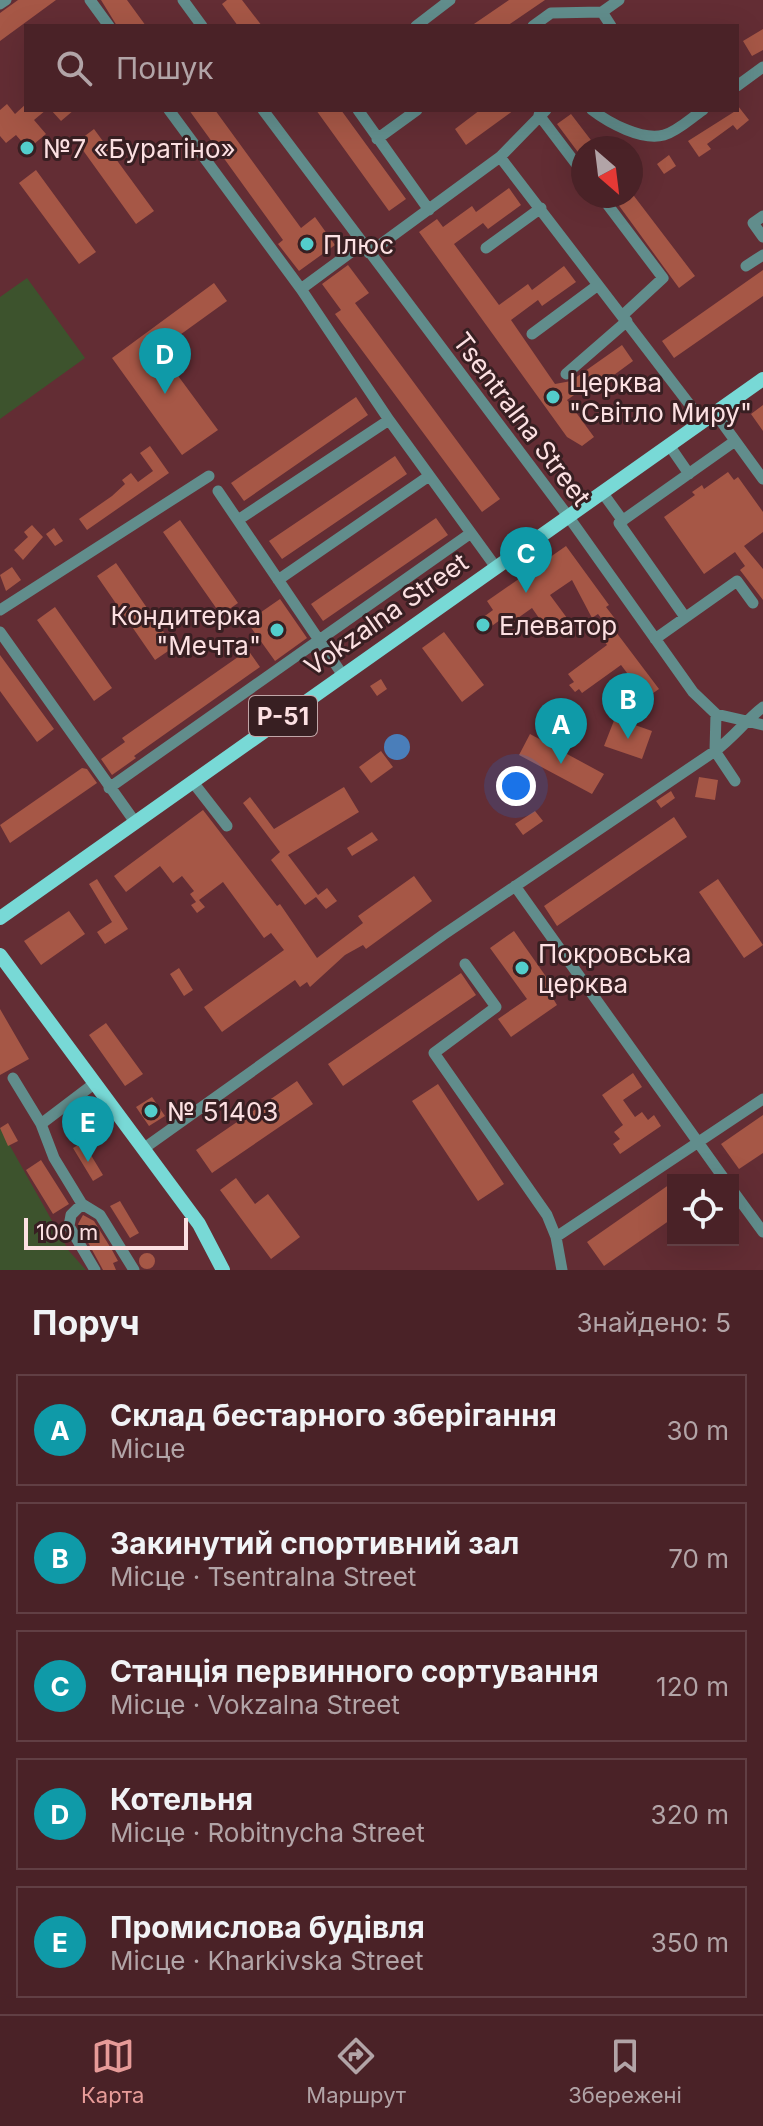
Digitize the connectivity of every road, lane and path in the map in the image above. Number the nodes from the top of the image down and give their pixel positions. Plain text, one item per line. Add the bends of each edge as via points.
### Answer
1 (6, 0) edge
2 (90, 0) edge
3 (183, 0) edge
4 (450, 0) edge
5 (619, 0) edge
6 (0, 4) edge
7 (602, 12) junction
8 (108, 24) edge
9 (201, 24) edge
10 (419, 24) edge
11 (536, 24) edge
12 (610, 24) edge
13 (763, 67) edge
14 (739, 85) edge
15 (170, 112) edge
16 (264, 112) edge
17 (359, 112) edge
18 (414, 112) edge
19 (543, 112) edge
20 (596, 112) edge
21 (700, 112) edge
22 (377, 139) junction
23 (571, 155) edge
24 (500, 157) junction
25 (541, 208) junction
26 (610, 208) edge
27 (429, 210) junction
28 (763, 216) edge
29 (763, 237) edge
30 (365, 248) junction
31 (486, 248) dead end
32 (763, 255) edge
33 (746, 266) dead end
34 (598, 285) junction
35 (301, 289) junction
36 (625, 318) junction
37 (532, 334) dead end
38 (566, 374) dead end
39 (763, 379) edge
40 (709, 417) junction
41 (389, 420) junction
42 (735, 441) junction
43 (669, 445) junction
44 (689, 474) junction
45 (209, 476) dead end
46 (429, 476) junction
47 (763, 479) edge
48 (218, 491) dead end
49 (602, 492) junction
50 (568, 516) junction
51 (238, 520) junction
52 (623, 521) junction
53 (471, 533) junction
54 (495, 566) junction
55 (278, 580) junction
56 (753, 603) dead end
57 (0, 610) edge
58 (685, 617) junction
59 (0, 632) edge
60 (319, 639) junction
61 (655, 639) junction
62 (342, 674) junction
63 (763, 707) edge
64 (716, 714) junction
65 (744, 722) junction
66 (763, 725) edge
67 (715, 751) junction
68 (192, 781) junction
69 (735, 781) dead end
70 (109, 788) junction
71 (135, 822) junction
72 (227, 826) dead end
73 (515, 886) junction
74 (0, 918) edge
75 (0, 955) edge
76 (465, 964) dead end
77 (13, 1078) dead end
78 (95, 1083) junction
79 (763, 1099) edge
80 (41, 1124) junction
81 (698, 1143) junction
82 (143, 1149) junction
83 (721, 1174) edge
84 (739, 1199) edge
85 (82, 1204) junction
86 (763, 1232) edge
87 (556, 1237) junction
88 (95, 1270) edge
89 (134, 1270) edge
90 (223, 1270) edge
91 (562, 1270) edge

1 - 6 street
2 - 8 street
3 - 9 street
4 - 10 street
5 - 7 street
7 - 11 street via 551,13
7 - 12 street
13 - 14 street
15 - 35 street
16 - 30 street, Tsentralna Street
17 - 22 street
18 - 22 street
19 - 23 street
19 - 24 street
20 - 21 street via 640,133 664,135
22 - 27 street
24 - 25 street
24 - 27 street
25 - 31 street
25 - 34 street
26 - 36 street via 663,278
27 - 30 street
28 - 29 street via 753,223
30 - 35 street
30 - 50 street, Tsentralna Street
32 - 33 street
34 - 36 street
34 - 37 street
35 - 41 street
36 - 38 street
36 - 40 street
39 - 40 main road, Vokzalna Street / Р-51
40 - 42 street
40 - 43 main road, Vokzalna Street / Р-51
41 - 46 street
41 - 51 street
42 - 44 street
42 - 47 street
43 - 44 street
43 - 49 main road, Vokzalna Street / Р-51
44 - 52 street
45 - 57 street
46 - 53 street
46 - 55 street
48 - 51 street
49 - 50 main road, Vokzalna Street / Р-51
49 - 52 street
50 - 54 main road, Vokzalna Street / Р-51
50 - 61 street, Tsentralna Street
51 - 55 street
52 - 58 street via 619,523
53 - 54 street
53 - 60 street
54 - 62 main road, Vokzalna Street / Р-51
55 - 60 street
56 - 58 street via 737,581
58 - 61 street
59 - 70 street
60 - 62 street
60 - 70 street
61 - 64 street, Tsentralna Street
62 - 68 main road, Vokzalna Street / Р-51
63 - 65 street
64 - 65 street, Tsentralna Street
64 - 67 street
65 - 66 street, Tsentralna Street
65 - 67 street via 741,732
67 - 69 street
67 - 73 street
68 - 71 main road, Vokzalna Street / Р-51
68 - 72 street
70 - 71 street
71 - 74 main road, Vokzalna Street / Р-51
73 - 81 street
73 - 82 street
75 - 78 main road
76 - 87 street via 496,1007 434,1053 547,1215
77 - 80 street
78 - 80 street
78 - 82 main road
79 - 81 street
80 - 85 street
81 - 83 street
81 - 87 street
82 - 90 main road via 199,1224
84 - 86 street
85 - 88 street via 69,1226
85 - 89 street via 100,1215
87 - 91 street

